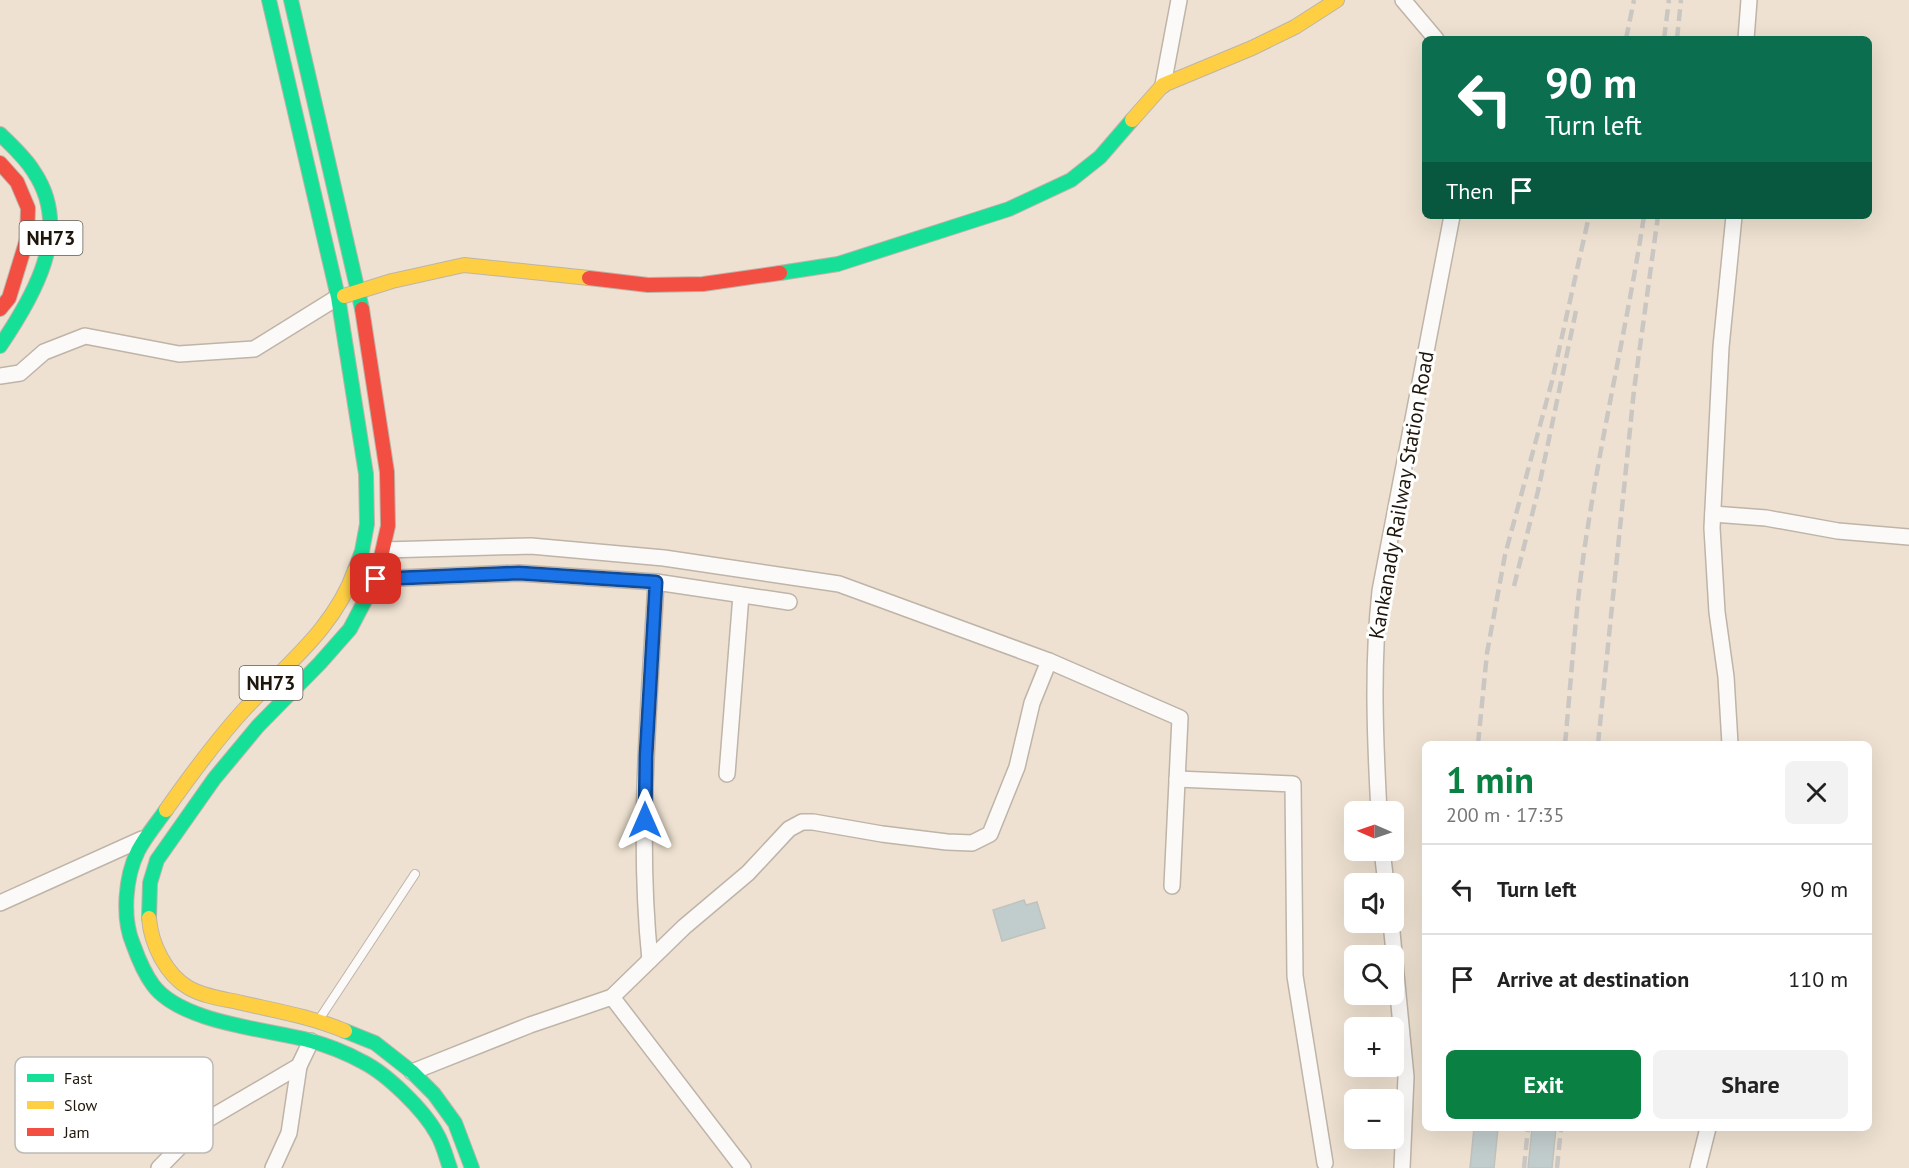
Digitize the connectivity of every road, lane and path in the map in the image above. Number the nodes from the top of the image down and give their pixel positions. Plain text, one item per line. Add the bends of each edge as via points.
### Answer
1 (269, 0) edge
2 (291, 0) edge
3 (1179, 0) edge
4 (1337, 0) edge
5 (1403, 0) edge
6 (1749, 0) edge
7 (1433, 36) edge
8 (1746, 36) edge
9 (1163, 85) junction
10 (0, 135) edge
11 (0, 163) edge
12 (1451, 219) edge
13 (1734, 219) edge
14 (359, 292) junction
15 (338, 297) junction
16 (0, 309) edge
17 (0, 346) edge
18 (0, 376) edge
19 (1713, 514) junction
20 (1909, 537) edge
21 (384, 550) junction
22 (376, 579) junction
23 (656, 582) junction
24 (741, 595) junction
25 (789, 602) dead end
26 (1049, 661) junction
27 (1730, 741) edge
28 (197, 766) junction
29 (727, 774) dead end
30 (214, 779) junction
31 (1177, 779) junction
32 (1378, 801) edge
33 (147, 837) junction
34 (415, 874) dead end
35 (1172, 886) dead end
36 (0, 903) edge
37 (1391, 933) edge
38 (651, 960) junction
39 (612, 997) junction
40 (318, 1020) junction
41 (311, 1041) junction
42 (299, 1066) junction
43 (412, 1072) junction
44 (213, 1116) edge
45 (1707, 1131) edge
46 (174, 1153) edge
47 (1326, 1163) dead end
48 (159, 1168) edge
49 (273, 1168) edge
50 (450, 1168) edge
51 (472, 1168) edge
52 (743, 1168) edge
53 (1402, 1168) edge
54 (1698, 1168) edge

1 - 15 main road, NH73
2 - 14 main road, NH73
3 - 9 street
4 - 9 main road via 1295,27
5 - 7 street
6 - 8 street
9 - 14 main road via 1100,157 1071,180 1009,209 838,264 703,284 648,285 464,265
10 - 17 main road, NH73 via 37,175 48,201 51,241 39,282
11 - 16 main road, NH73 via 17,182 28,208 27,239 9,298
12 - 32 street, Kankanady Railway Station Road via 1380,591 1374,704
13 - 19 street via 1721,347
14 - 15 main road
14 - 21 main road, NH73 via 387,472 388,526
15 - 18 street via 254,349 179,354 85,336 44,352 20,373
15 - 28 main road, NH73 via 366,474 367,524 362,551 332,617
19 - 20 street
19 - 27 street via 1717,612
21 - 22 main road, NH73
21 - 26 street via 531,546 664,558 839,584
22 - 23 street via 519,573
22 - 30 main road, NH73 via 350,629 258,726
23 - 24 street
23 - 38 street via 646,756 645,904
24 - 25 street
24 - 29 street
26 - 31 street via 1180,718
26 - 38 street via 1032,704 1017,767 990,834 972,843 802,822 789,829 748,873
28 - 30 main road
28 - 33 main road, NH73
30 - 40 main road, NH73 via 157,860 152,875 150,930 159,953 170,972 189,988
31 - 35 street
31 - 47 street via 1293,784 1295,976
33 - 36 street
33 - 41 main road, NH73 via 138,850 129,878 127,903 129,935 153,986 178,1007 205,1017
34 - 40 lane
37 - 53 street via 1406,1077
38 - 39 street
39 - 43 street
39 - 52 street
40 - 41 lane
40 - 43 main road, NH73 via 375,1043
41 - 42 street
41 - 50 main road, NH73 via 364,1062 398,1088 436,1134
42 - 44 street
42 - 49 street via 289,1133
43 - 51 main road, NH73 via 455,1123
45 - 54 street
46 - 48 street

